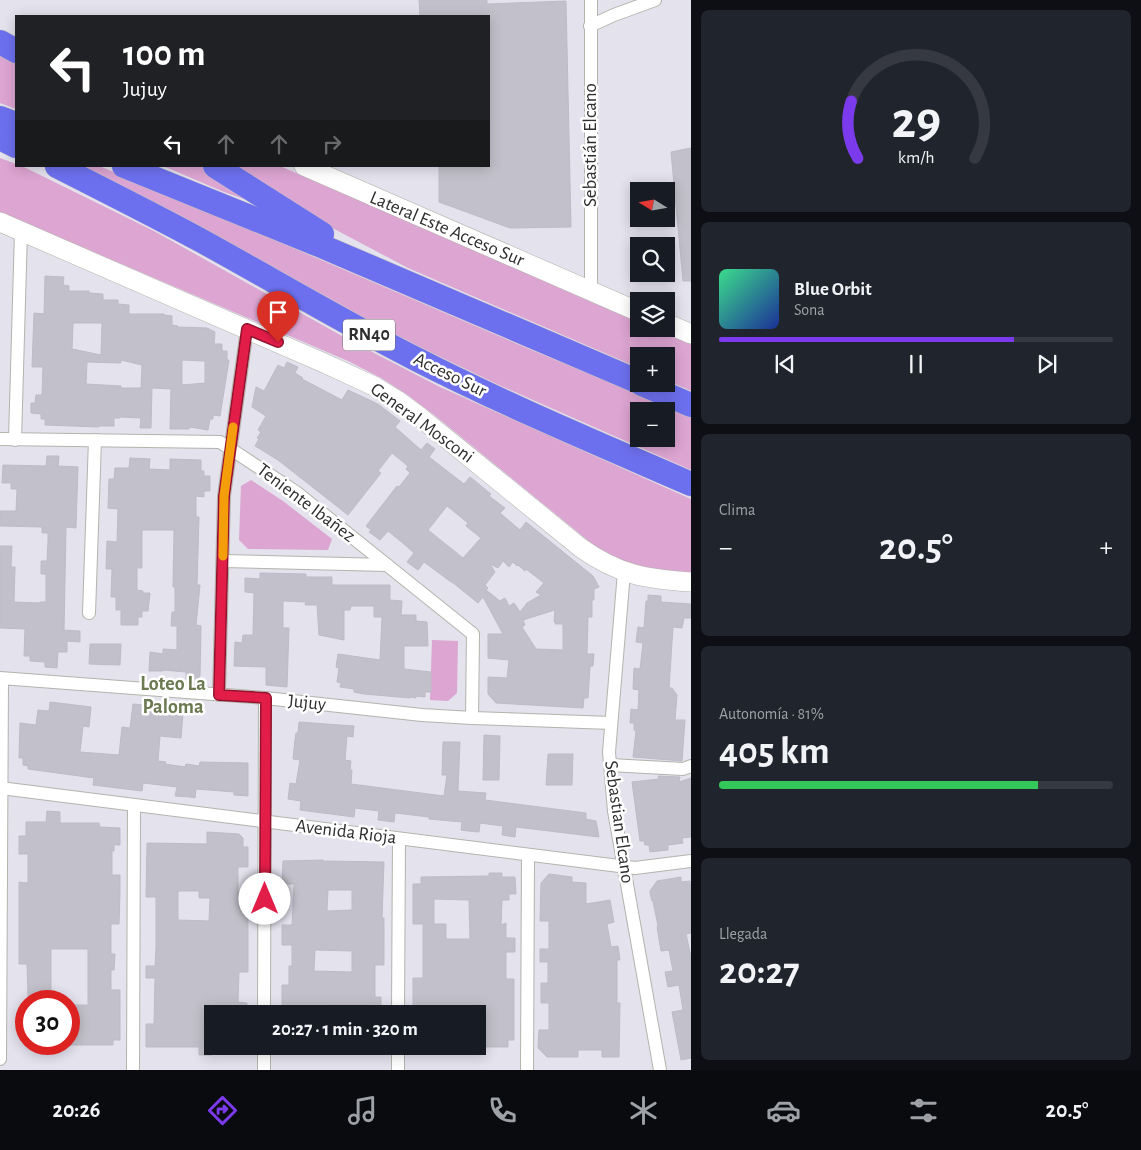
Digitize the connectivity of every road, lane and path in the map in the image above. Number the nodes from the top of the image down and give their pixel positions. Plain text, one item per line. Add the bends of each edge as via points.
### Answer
1 (591, 0) edge
2 (655, 0) edge
3 (590, 26) junction
4 (0, 36) edge
5 (0, 42) edge
6 (15, 43) edge
7 (15, 50) edge
8 (0, 118) edge
9 (15, 124) edge
10 (0, 138) edge
11 (15, 146) edge
12 (0, 147) edge
13 (15, 153) edge
14 (59, 167) edge
15 (126, 167) edge
16 (218, 167) edge
17 (306, 167) edge
18 (0, 222) edge
19 (21, 231) junction
20 (396, 278) junction
21 (591, 291) junction
22 (630, 308) edge
23 (675, 327) edge
24 (247, 329) junction
25 (691, 334) edge
26 (630, 379) edge
27 (661, 392) edge
28 (691, 405) edge
29 (0, 439) edge
30 (15, 440) junction
31 (95, 440) junction
32 (230, 449) junction
33 (691, 484) edge
34 (223, 560) junction
35 (387, 565) junction
36 (624, 572) junction
37 (691, 582) edge
38 (89, 613) dead end
39 (1, 678) edge
40 (219, 695) junction
41 (266, 698) junction
42 (472, 718) junction
43 (611, 723) junction
44 (610, 765) junction
45 (691, 766) edge
46 (1, 788) edge
47 (134, 805) junction
48 (265, 822) junction
49 (399, 839) junction
50 (528, 855) junction
51 (691, 861) edge
52 (624, 867) junction
53 (264, 1005) edge
54 (398, 1005) edge
55 (264, 1055) edge
56 (398, 1055) edge
57 (0, 1059) edge
58 (132, 1070) edge
59 (264, 1070) edge
60 (398, 1070) edge
61 (527, 1070) edge
62 (660, 1070) edge

1 - 3 street, Sebastián Elcano
2 - 3 street
3 - 21 street, Sebastián Elcano
4 - 6 street
5 - 7 highway
8 - 9 highway
10 - 11 highway
12 - 13 highway
14 - 33 highway, Acceso Sur / RN40 via 189,234 416,359
15 - 20 highway
16 - 20 highway
17 - 21 street, Lateral Este Acceso Sur
18 - 19 street, General Mosconi
19 - 24 street, General Mosconi
19 - 30 street
20 - 26 highway
21 - 22 street
23 - 25 street
24 - 32 street
24 - 36 street, General Mosconi via 387,393 581,548 602,563
27 - 28 highway
29 - 30 street, Teniente Ibañez
30 - 31 street, Teniente Ibañez
31 - 32 street, Teniente Ibañez via 220,442
31 - 38 street
32 - 34 street via 224,496
32 - 35 street, Teniente Ibañez via 296,492
34 - 35 street
34 - 40 street
35 - 42 street, Teniente Ibañez via 473,634
36 - 37 street, General Mosconi via 640,577
36 - 43 street, Sebastian Elcano
39 - 40 street, Jujuy
39 - 46 street
40 - 41 street, Jujuy
41 - 42 street, Jujuy
41 - 48 street
42 - 43 street, Jujuy
43 - 44 street, Sebastian Elcano
44 - 45 street via 683,769
44 - 52 street, Sebastian Elcano
46 - 47 street, Avenida Rioja
46 - 57 street
47 - 48 street, Avenida Rioja
47 - 58 street
48 - 49 street, Avenida Rioja
48 - 53 street
49 - 50 street, Avenida Rioja
49 - 54 street
50 - 52 street, Avenida Rioja
50 - 61 street
51 - 52 street, Avenida Rioja
52 - 62 street, Sebastian Elcano
55 - 59 street
56 - 60 street

